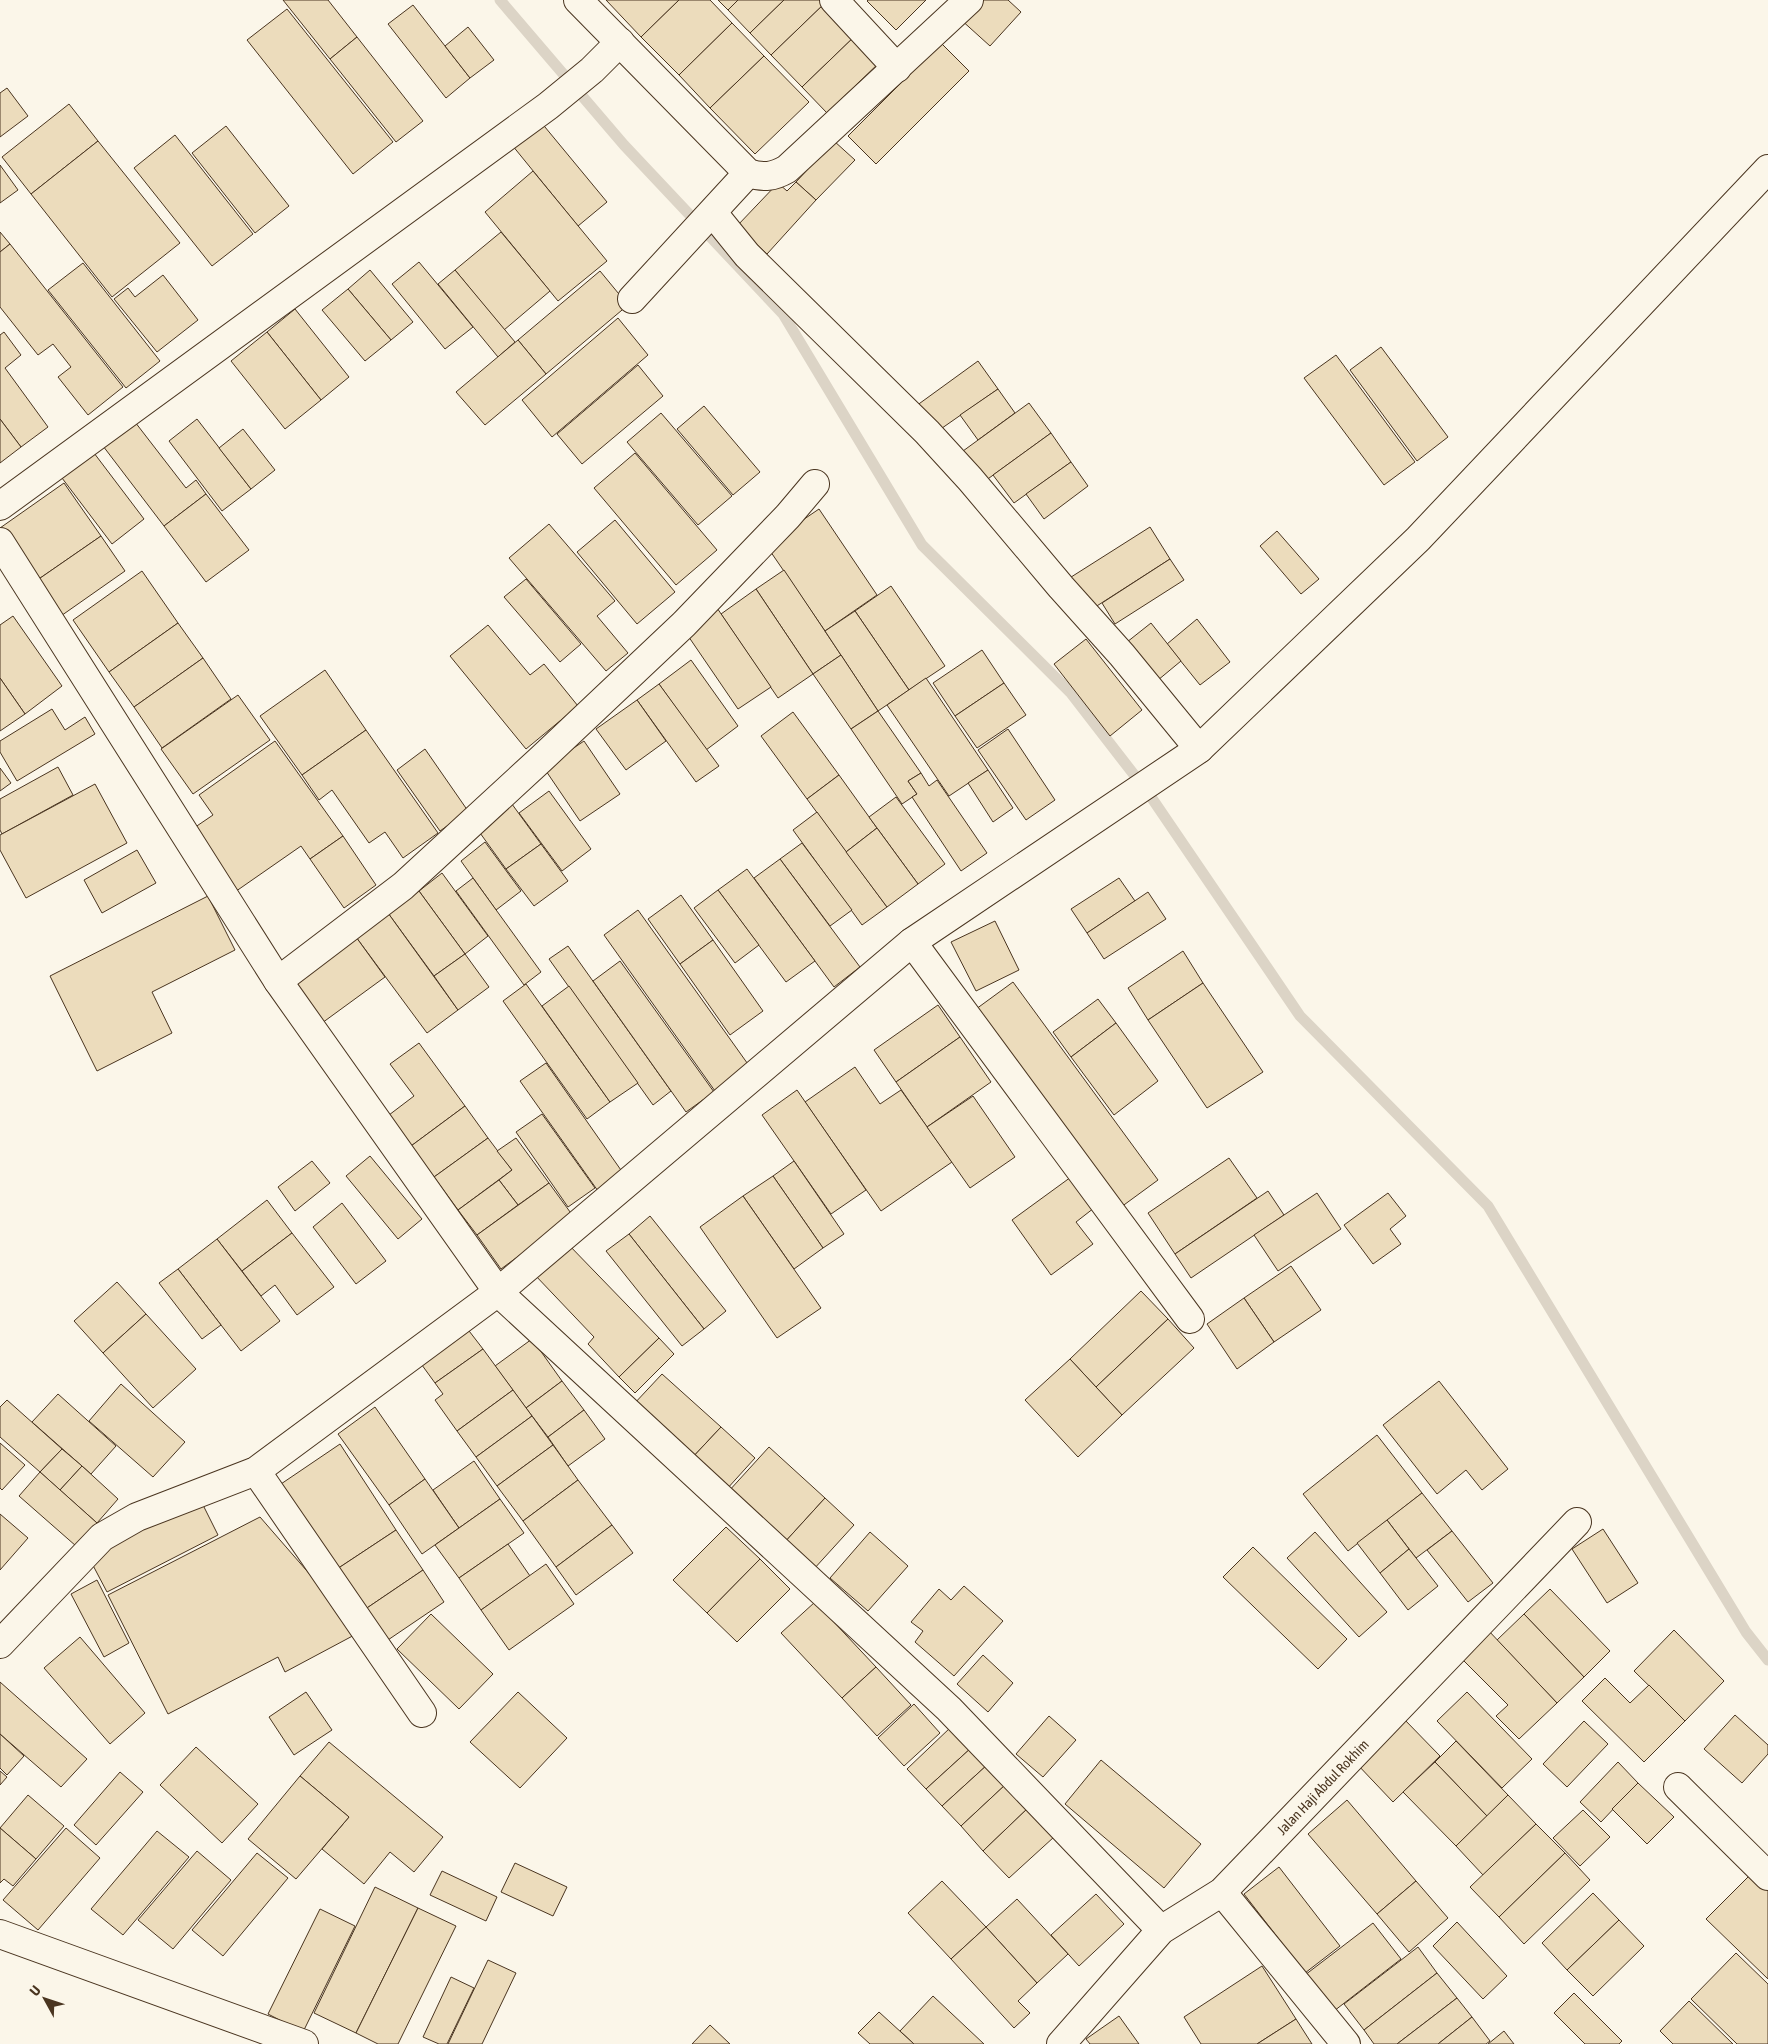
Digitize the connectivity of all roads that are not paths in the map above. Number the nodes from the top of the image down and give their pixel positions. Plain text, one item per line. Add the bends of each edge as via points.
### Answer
1 (578, 0) edge
2 (834, 0) edge
3 (970, 0) edge
4 (620, 42) junction
5 (897, 68) junction
6 (1768, 169) edge
7 (748, 173) junction
8 (702, 223) junction
9 (632, 299) dead end
10 (815, 484) dead end
11 (0, 506) edge
12 (0, 542) edge
13 (1199, 749) junction
14 (912, 942) junction
15 (278, 981) junction
16 (498, 1292) junction
17 (1190, 1319) dead end
18 (256, 1470) junction
19 (1577, 1522) dead end
20 (0, 1644) edge
21 (422, 1713) dead end
22 (1678, 1787) dead end
23 (1768, 1876) edge
24 (1222, 1892) junction
25 (1161, 1930) junction
26 (0, 1934) edge
27 (304, 2044) edge
28 (1061, 2044) edge
29 (1346, 2044) edge

1 - 4 street
2 - 5 street
3 - 5 street
4 - 7 street
4 - 11 street via 548,106
5 - 7 street via 788,169 775,176 761,177
6 - 13 street via 1418,539
7 - 8 street
8 - 9 street
8 - 13 street via 747,255 926,432 1122,655
10 - 15 street via 684,624 541,760 403,886
12 - 15 street
13 - 14 street
14 - 16 street
14 - 17 street
15 - 16 street
16 - 18 street
16 - 25 street via 949,1709
18 - 20 street via 137,1517 102,1538
18 - 21 street
19 - 24 street, Jalan Haji Abdul Rokhim
22 - 23 street
24 - 25 street, Jalan Haji Abdul Rokhim
24 - 29 street
25 - 28 street, Jalan Haji Abdul Rokhim
26 - 27 street

